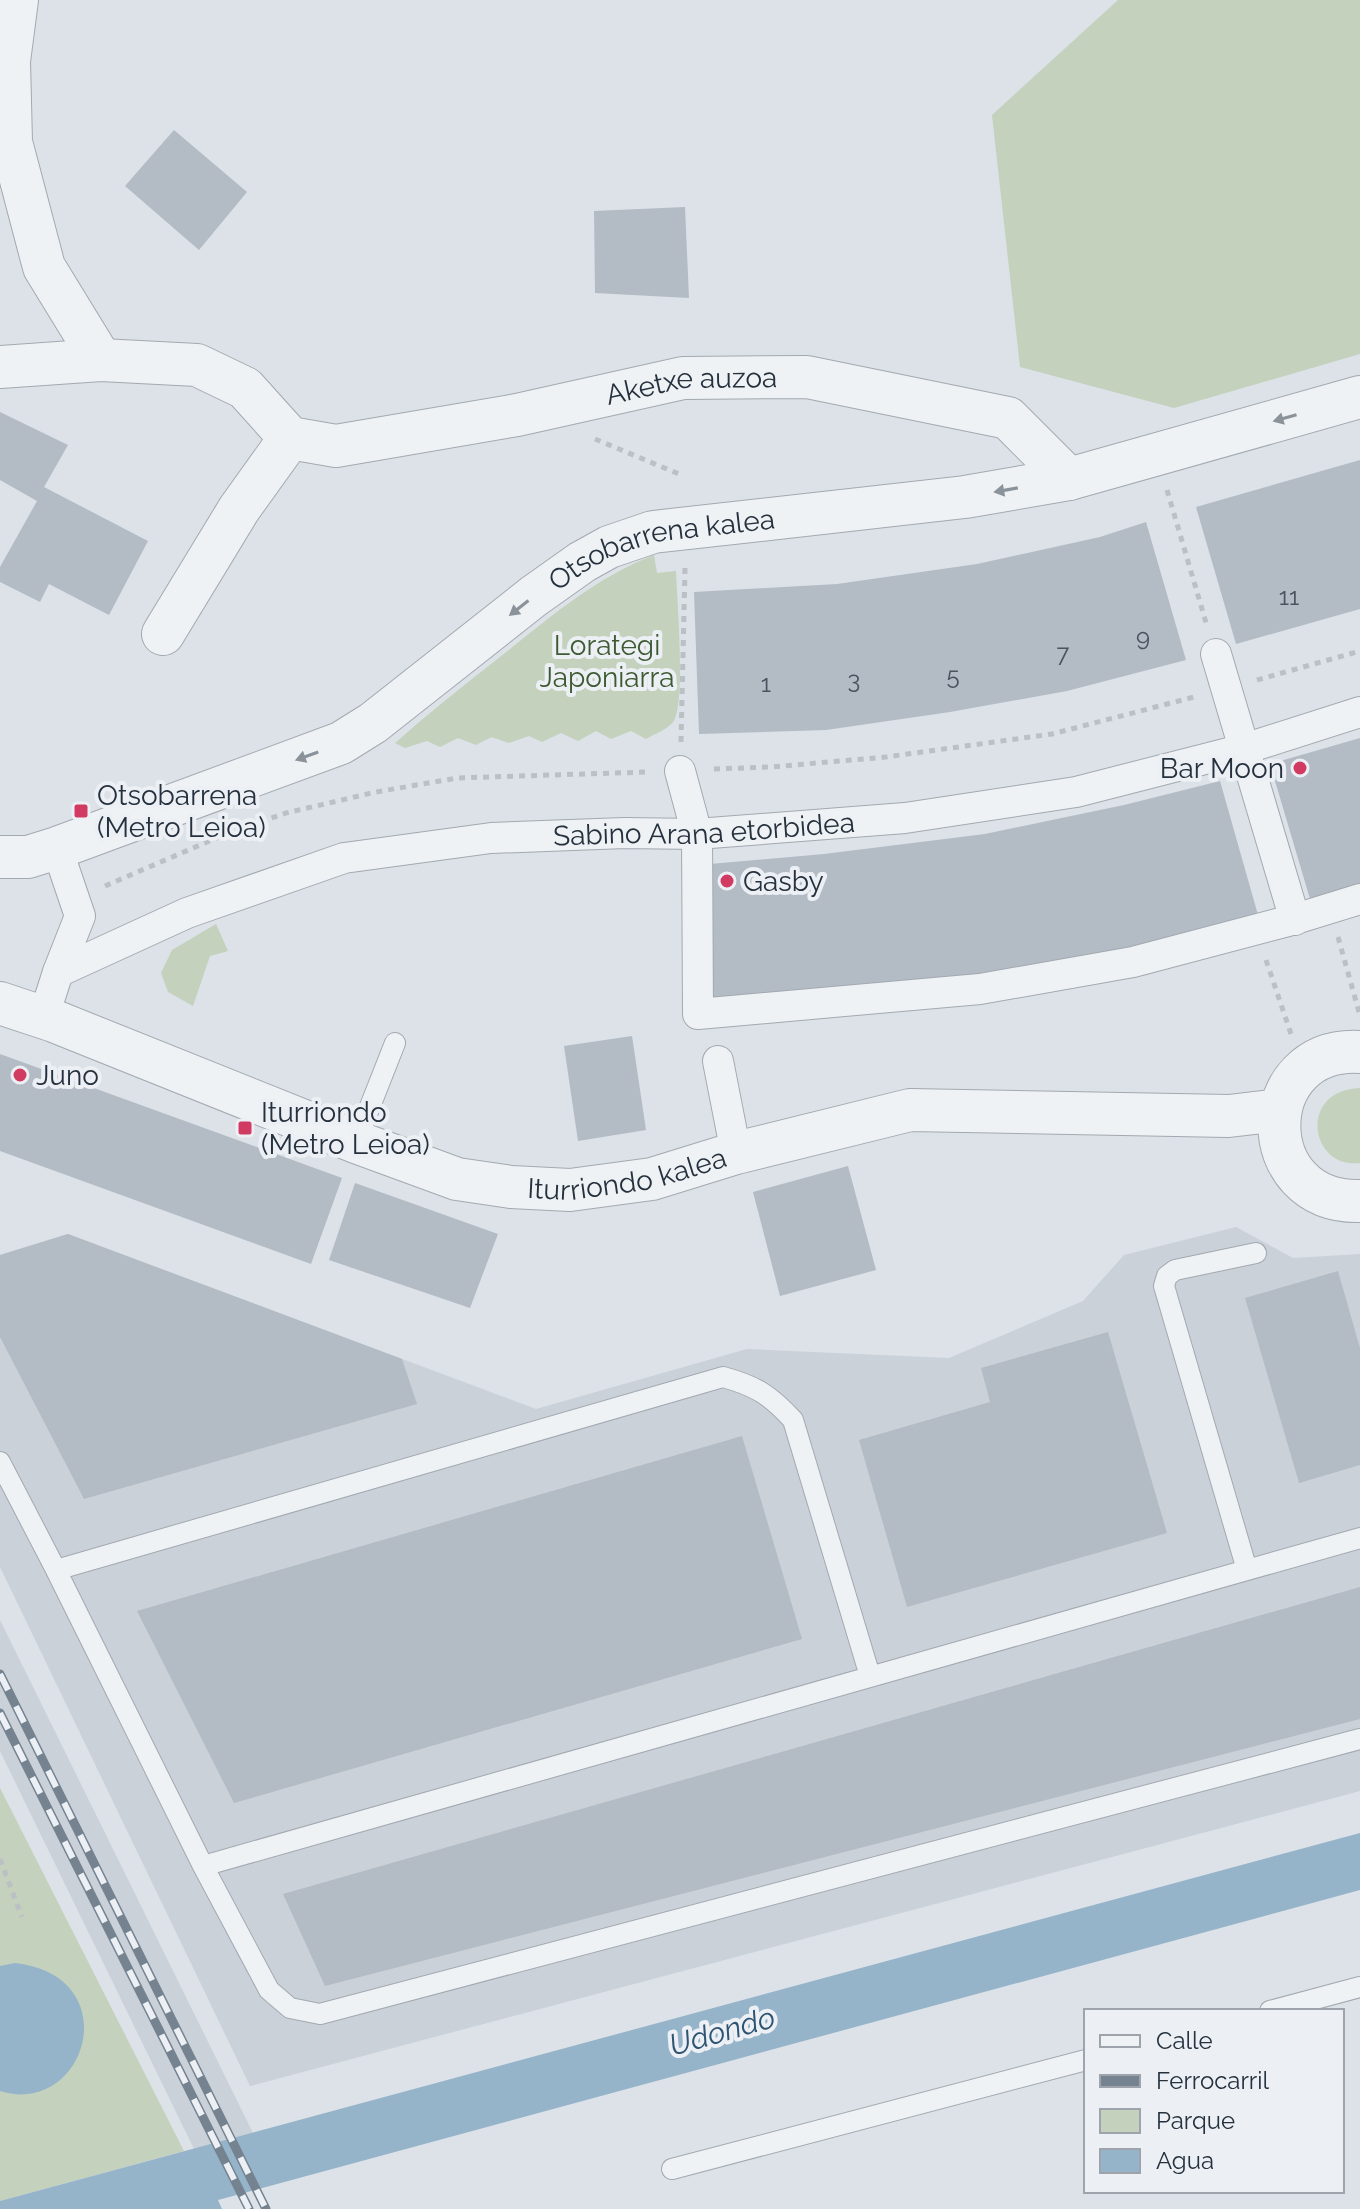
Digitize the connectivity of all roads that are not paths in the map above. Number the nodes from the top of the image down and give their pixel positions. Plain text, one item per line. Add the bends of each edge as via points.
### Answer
1 (17, 0) edge
2 (101, 360) junction
3 (0, 367) edge
4 (1360, 397) edge
5 (290, 438) junction
6 (1069, 479) junction
7 (163, 634) dead end
8 (1216, 654) road end
9 (1360, 712) edge
10 (1244, 749) junction
11 (680, 771) road end
12 (697, 834) junction
13 (30, 859) edge
14 (1360, 899) edge
15 (1295, 920) junction
16 (27, 993) edge
17 (395, 1043) dead end
18 (1360, 1052) edge
19 (718, 1061) dead end
20 (1279, 1110) junction
21 (356, 1142) junction
22 (736, 1153) junction
23 (1360, 1201) edge
24 (1256, 1253) dead end
25 (0, 1462) edge
26 (1360, 1538) edge
27 (56, 1570) junction
28 (1247, 1570) junction
29 (870, 1676) junction
30 (1360, 1739) edge
31 (203, 1866) junction
32 (1360, 1987) edge
33 (1278, 2009) edge
34 (1084, 2061) edge
35 (672, 2169) dead end

1 - 2 street via 9,61 11,142 44,267
2 - 3 street
2 - 5 street via 197,365 245,388
4 -> 6 street, Otsobarrena kalea
5 - 6 street, Aketxe auzoa via 336,446 517,415 683,378 807,377 1008,418
5 - 7 street via 239,509
6 -> 13 street, Otsobarrena kalea via 965,497 683,527 609,547 534,596 341,743
8 - 10 street
9 - 10 street, Sabino Arana etorbidea
10 - 12 street, Sabino Arana etorbidea via 1076,792 905,818
10 - 15 street
11 - 12 street
12 - 15 street via 698,1014 980,989 1133,962
12 - 16 street, Sabino Arana etorbidea via 491,838 344,858 187,913
13 - 16 street via 80,916
14 - 15 street
16 - 21 street, Iturriondo kalea
17 - 21 lane
18 - 20 street via 1322,1057 1303,1070
19 - 22 street
20 - 22 street, Iturriondo kalea via 1229,1116 910,1110
20 - 23 street via 1278,1135 1285,1159 1300,1179 1320,1194
21 - 22 street, Iturriondo kalea via 457,1179 570,1190 652,1179
24 - 28 lane via 1175,1270 1164,1286
25 - 27 lane
26 - 28 lane
27 - 29 lane via 723,1377 772,1398 793,1420
27 - 31 lane
28 - 29 lane
29 - 31 lane
30 - 31 lane via 320,2014 290,2008 269,1990
32 - 33 lane
34 - 35 lane

